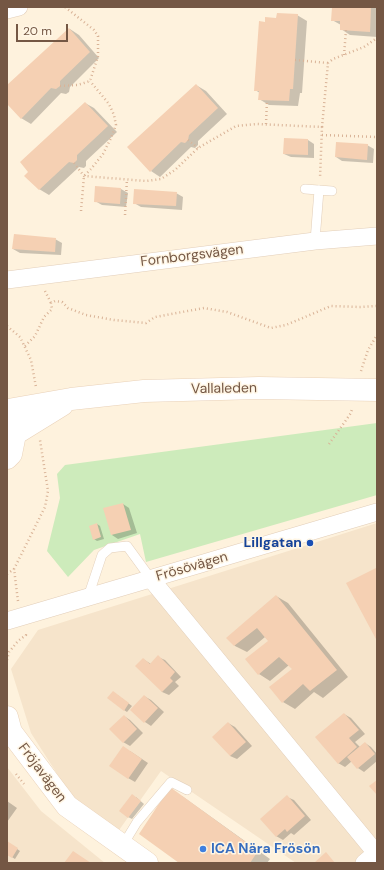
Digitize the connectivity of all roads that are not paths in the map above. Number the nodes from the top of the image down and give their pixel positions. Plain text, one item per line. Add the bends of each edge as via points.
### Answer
1 (19, 7) edge
2 (7, 10) edge
3 (305, 190) dead end
4 (319, 190) junction
5 (332, 191) dead end
6 (377, 236) edge
7 (315, 241) junction
8 (7, 280) edge
9 (377, 390) edge
10 (71, 399) junction
11 (7, 410) edge
12 (15, 434) junction
13 (7, 458) edge
14 (377, 512) edge
15 (150, 579) junction
16 (88, 597) junction
17 (14, 619) edge
18 (7, 717) edge
19 (187, 790) dead end
20 (122, 845) junction
21 (372, 856) edge
22 (147, 863) edge

1 - 2 street
3 - 4 lane
4 - 5 lane
4 - 7 lane
6 - 7 street, Fornborgsvägen
7 - 8 street, Fornborgsvägen
9 - 10 main road, Vallaleden via 259,388 144,391
10 - 11 main road, Vallaleden
10 - 12 main road, Vallaleden
11 - 12 main road via 13,420
12 - 13 main road via 11,454
14 - 15 street, Frösövägen
15 - 16 street, Frösövägen
15 - 16 lane via 127,546 110,548 102,555
15 - 21 street
16 - 17 street, Frösövägen
18 - 20 main road, Fröjavägen via 11,732 66,806
19 - 20 lane via 172,782 137,822
20 - 22 main road, Fröjavägen

